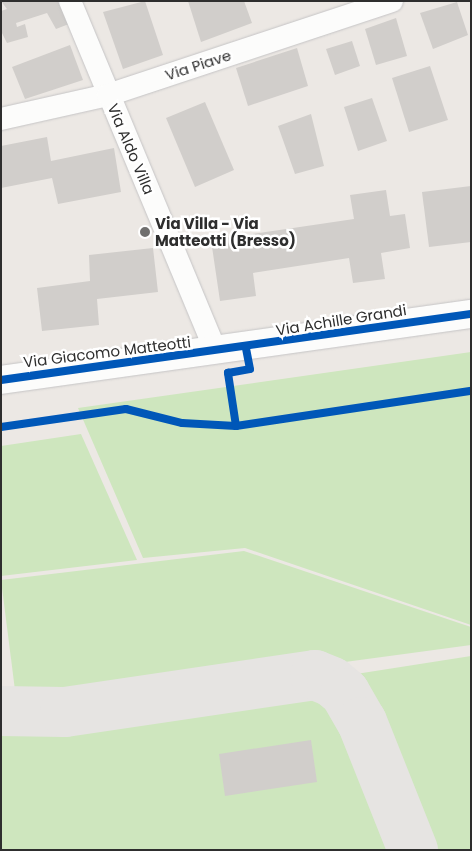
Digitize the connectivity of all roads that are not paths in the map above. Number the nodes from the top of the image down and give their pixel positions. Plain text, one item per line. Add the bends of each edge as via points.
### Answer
1 (70, 1) edge
2 (392, 1) edge
3 (108, 95) junction
4 (1, 119) edge
5 (471, 314) edge
6 (216, 352) junction
7 (1, 380) edge

1 - 3 street, Via Aldo Villa
2 - 3 street, Via Piave
3 - 4 street, Via Piave
3 - 6 street, Via Aldo Villa
5 - 6 street, Via Achille Grandi
6 - 7 street, Via Giacomo Matteotti

